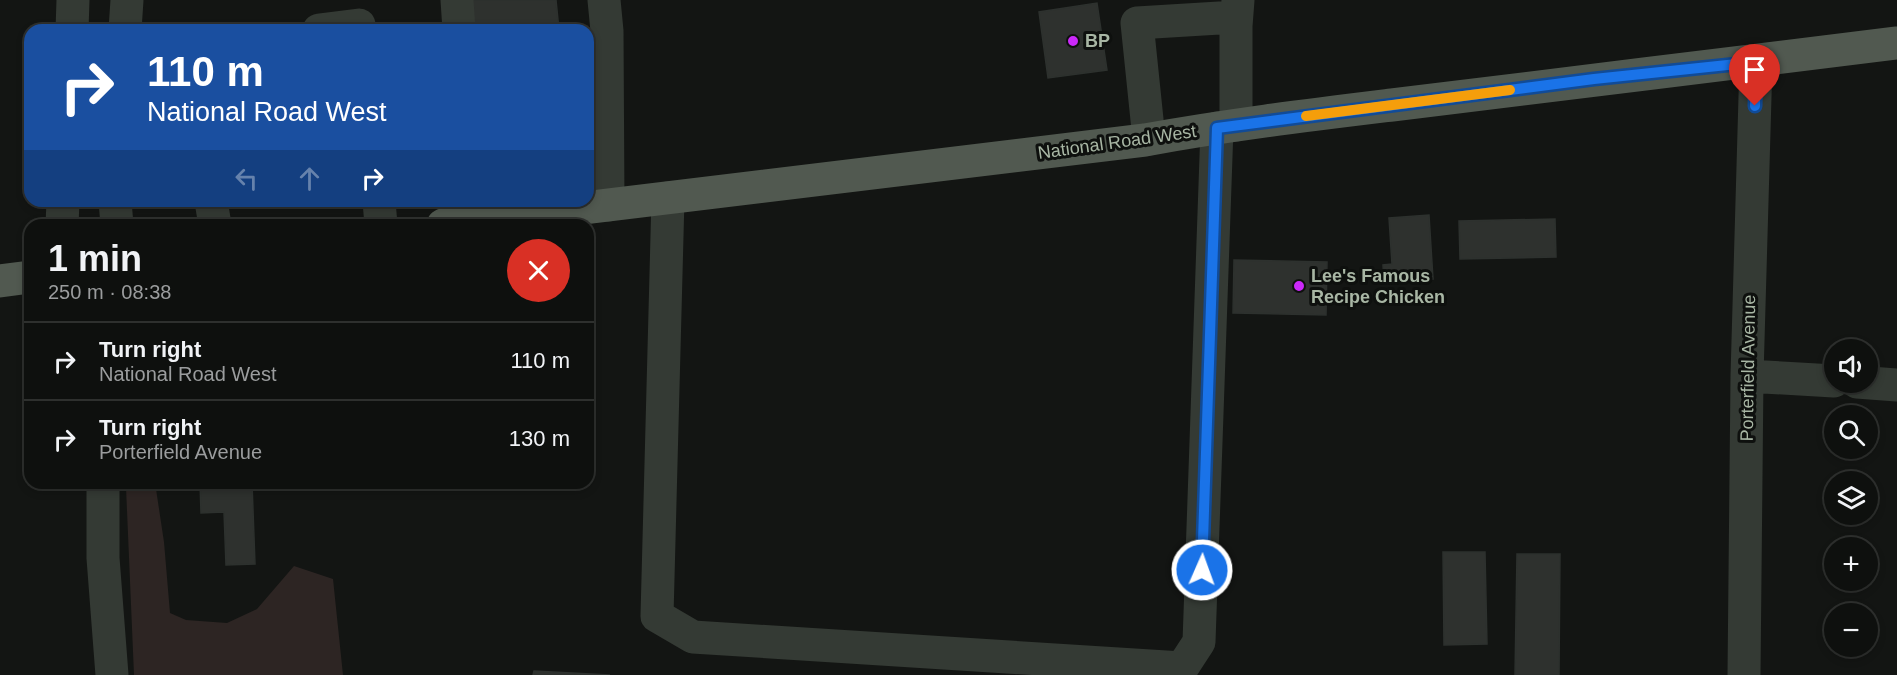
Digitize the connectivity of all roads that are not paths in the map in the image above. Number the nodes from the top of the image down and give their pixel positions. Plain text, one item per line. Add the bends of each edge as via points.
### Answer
1 (73, 0) edge
2 (127, 0) edge
3 (457, 0) edge
4 (604, 0) edge
5 (1237, 9) edge
6 (72, 24) edge
7 (125, 24) edge
8 (459, 24) edge
9 (1897, 43) edge
10 (1756, 62) junction
11 (1227, 126) junction
12 (1149, 140) junction
13 (668, 198) junction
14 (608, 205) junction
15 (594, 206) edge
16 (582, 207) edge
17 (463, 216) edge
18 (24, 278) edge
19 (0, 281) edge
20 (1747, 376) junction
21 (1824, 380) edge
22 (1878, 384) edge
23 (1897, 385) edge
24 (103, 489) edge
25 (112, 675) edge
26 (1744, 675) edge

1 - 6 street
2 - 7 street
3 - 8 street
4 - 14 street
5 - 11 street
5 - 12 street via 1137,23
9 - 10 main road, National Road West
10 - 11 main road, National Road West
10 - 20 street, Porterfield Avenue
11 - 12 main road, National Road West
11 - 13 street via 1199,642 1182,668 693,637 657,616
12 - 13 main road, National Road West
13 - 14 main road, National Road West
14 - 15 main road, National Road West
16 - 17 main road, National Road West
18 - 19 main road
20 - 21 street
20 - 26 street, Porterfield Avenue
22 - 23 street
24 - 25 street via 103,558

